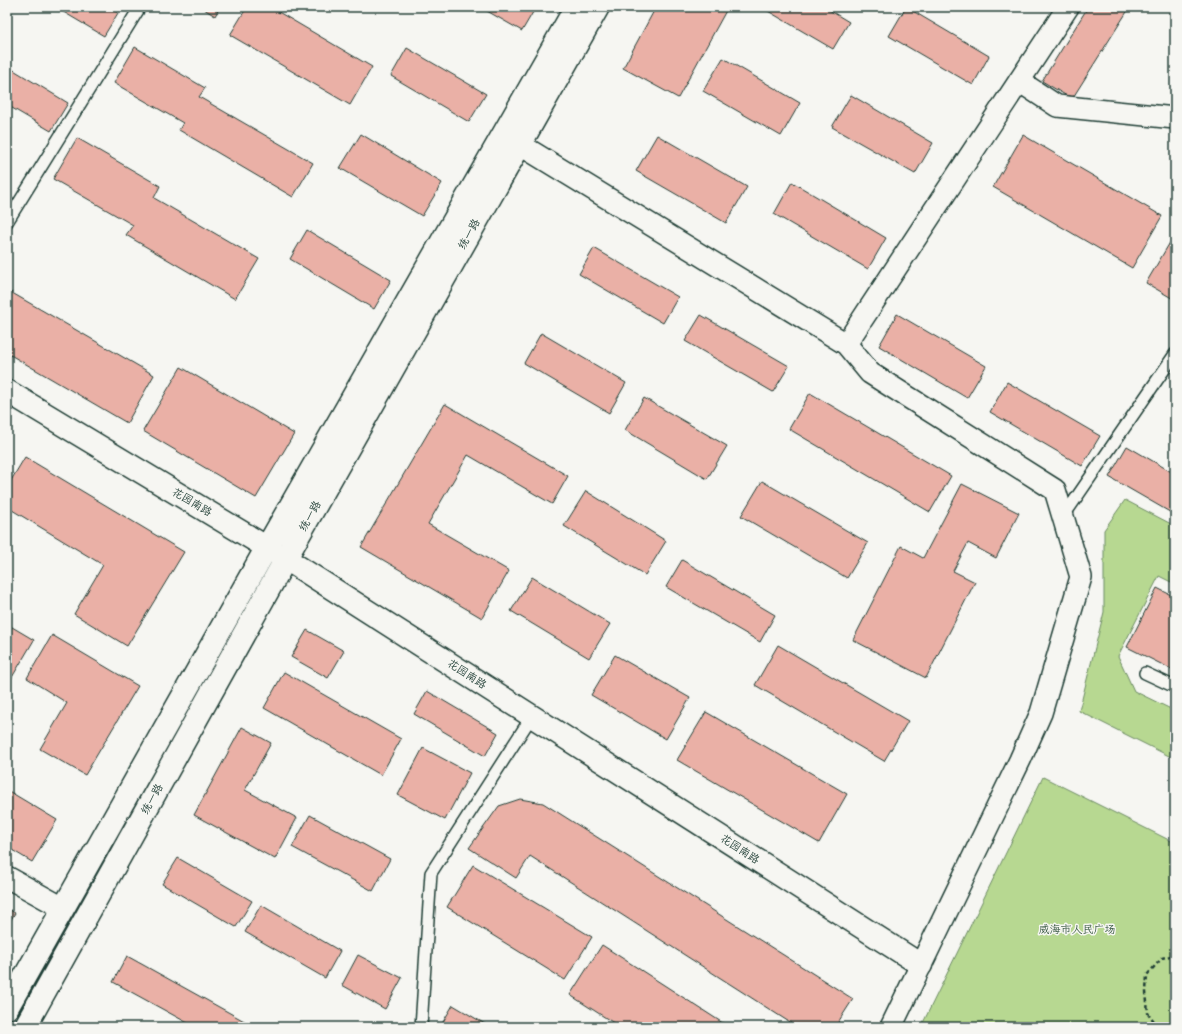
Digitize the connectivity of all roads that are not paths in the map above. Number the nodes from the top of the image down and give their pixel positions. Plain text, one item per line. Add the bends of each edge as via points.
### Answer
1 (140, 7) edge
2 (576, 7) edge
3 (598, 7) edge
4 (1068, 7) edge
5 (1019, 82) junction
6 (1175, 118) edge
7 (519, 144) junction
8 (7, 222) edge
9 (846, 344) junction
10 (1175, 354) edge
11 (7, 391) edge
12 (1063, 517) junction
13 (267, 547) junction
14 (286, 559) junction
15 (1145, 673) dead end
16 (1175, 687) edge
17 (532, 716) junction
18 (7, 878) edge
19 (63, 908) junction
20 (921, 965) junction
21 (7, 1008) edge
22 (25, 1027) edge
23 (421, 1027) edge
24 (891, 1027) edge

1 - 8 lane
2 - 13 main road, 统一路
3 - 7 main road, 统一路
4 - 5 street
5 - 6 street via 1057,106
5 - 9 street
7 - 9 street
7 - 14 main road, 统一路
9 - 12 street via 870,373 1055,490
10 - 12 lane
11 - 13 main road, 花园南路
12 - 20 street via 1081,577 1041,713
13 - 14 main road, 花园南路
13 - 19 main road, 统一路
14 - 17 main road, 花园南路
14 - 22 main road, 统一路
15 - 16 lane
17 - 20 main road, 花园南路
17 - 23 lane via 431,873
18 - 19 street
19 - 21 main road, 统一路
20 - 24 street

